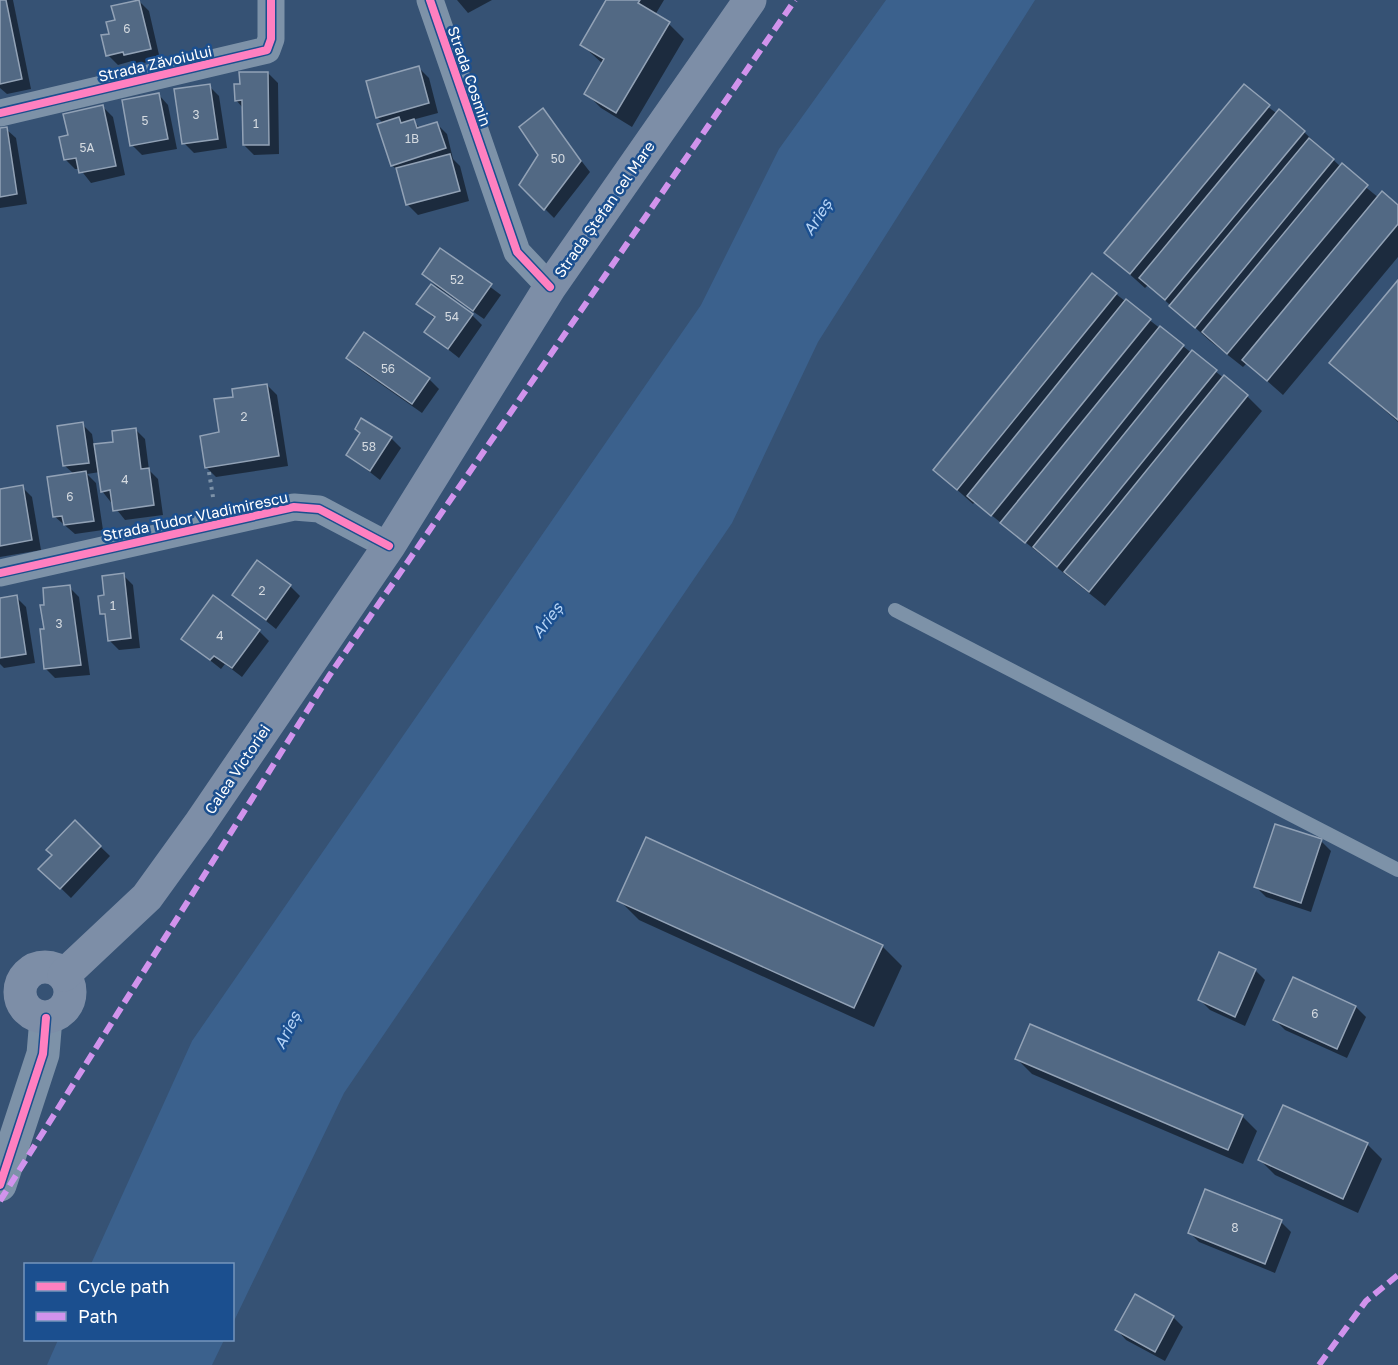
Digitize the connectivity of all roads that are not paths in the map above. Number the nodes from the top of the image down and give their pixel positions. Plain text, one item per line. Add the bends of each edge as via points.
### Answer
1 (271, 0) edge
2 (430, 0) edge
3 (750, 0) edge
4 (0, 113) edge
5 (550, 287) junction
6 (389, 546) junction
7 (0, 573) edge
8 (895, 610) dead end
9 (1398, 870) edge
10 (23, 1013) edge
11 (0, 1185) edge

1 - 4 street, Strada Zăvoiului via 267,50
2 - 5 street, Strada Cosmin via 516,252
3 - 5 main road, Strada Ștefan cel Mare
5 - 6 main road, Strada Ștefan cel Mare
6 - 7 street, Strada Tudor Vladimirescu via 319,509 294,507
6 - 10 main road, Calea Victoriei via 147,897 64,975 71,988 69,1002 60,1013
8 - 9 lane
10 - 11 street via 40,1065

